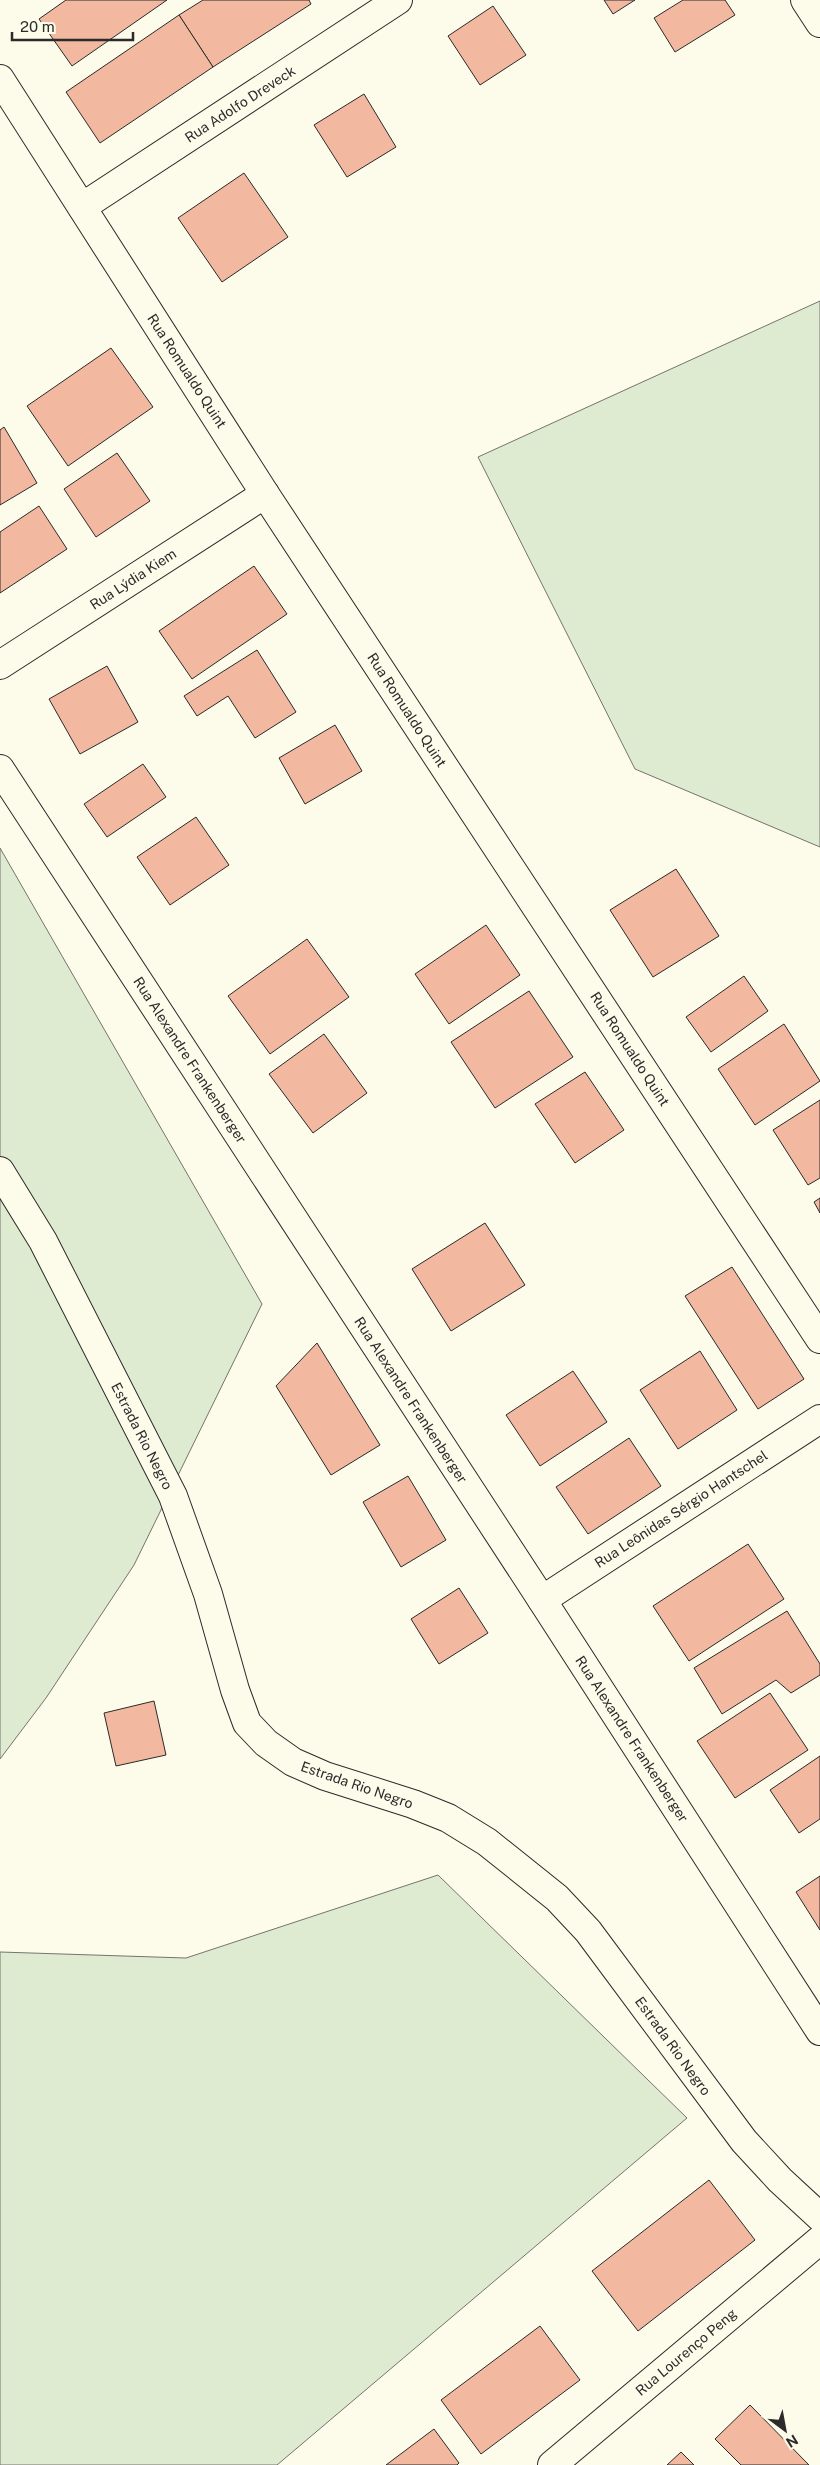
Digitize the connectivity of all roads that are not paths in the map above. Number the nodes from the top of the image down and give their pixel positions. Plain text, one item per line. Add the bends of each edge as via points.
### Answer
1 (805, 0) edge
2 (383, 4) edge
3 (820, 23) edge
4 (0, 79) edge
5 (82, 207) junction
6 (265, 494) junction
7 (0, 665) edge
8 (0, 770) edge
9 (0, 1171) edge
10 (820, 1339) edge
11 (820, 1419) edge
12 (542, 1600) junction
13 (820, 2031) edge
14 (820, 2217) edge
15 (820, 2240) edge
16 (552, 2465) edge

1 - 3 street
2 - 5 street, Rua Adolfo Dreveck
4 - 5 street, Rua Romualdo Quint
5 - 6 street, Rua Romualdo Quint
6 - 7 street, Rua Lýdia Kiem
6 - 10 street, Rua Romualdo Quint
8 - 12 street, Rua Alexandre Frankenberger
9 - 14 street, Estrada Rio Negro via 42,1241 173,1496 208,1594 234,1690 247,1723 266,1743 293,1762 448,1818 487,1842 557,1898 588,1931 744,2140
11 - 12 street, Rua Leônidas Sérgio Hantschel
12 - 13 street, Rua Alexandre Frankenberger
15 - 16 street, Rua Lourenço Peng

